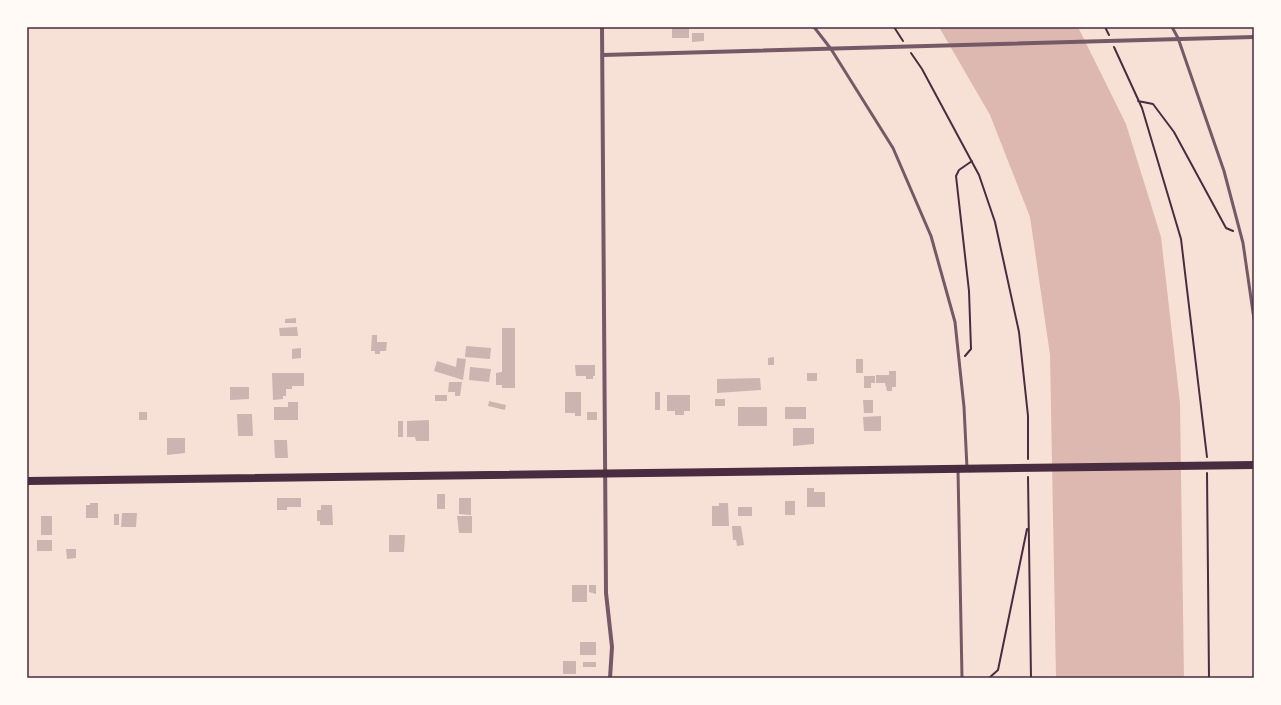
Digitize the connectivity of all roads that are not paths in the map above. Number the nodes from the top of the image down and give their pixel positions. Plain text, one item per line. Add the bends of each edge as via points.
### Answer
1 (602, 27) edge
2 (814, 27) edge
3 (1172, 27) edge
4 (1254, 37) edge
5 (1178, 38) junction
6 (831, 49) junction
7 (603, 55) junction
8 (1254, 319) edge
9 (1252, 465) edge
10 (958, 468) junction
11 (967, 468) junction
12 (605, 474) junction
13 (27, 481) edge
14 (610, 678) edge
15 (962, 678) edge

1 - 7 street
2 - 6 lane
3 - 5 lane
4 - 5 street
5 - 6 street
5 - 8 lane via 1224,171 1241,233
6 - 7 street
6 - 11 lane via 893,148 930,236 955,322 964,407
7 - 12 street
9 - 11 main road
10 - 11 main road
10 - 12 main road
10 - 15 lane
12 - 13 main road
12 - 14 street via 606,594 612,647

